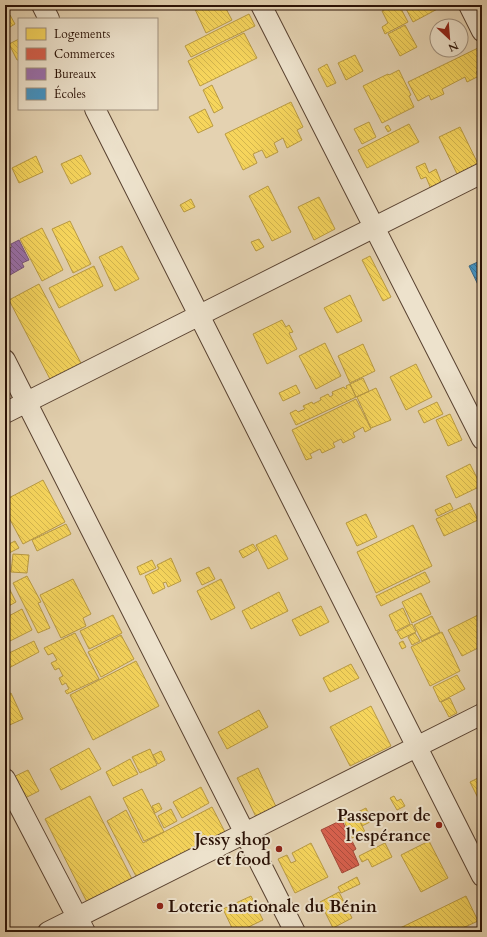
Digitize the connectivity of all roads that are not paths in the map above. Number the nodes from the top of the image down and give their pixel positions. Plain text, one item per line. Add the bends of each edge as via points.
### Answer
1 (42, 5) edge
2 (260, 5) edge
3 (469, 5) edge
4 (48, 18) edge
5 (482, 31) edge
6 (96, 110) edge
7 (482, 173) edge
8 (373, 228) junction
9 (199, 316) junction
10 (5, 360) edge
11 (27, 402) junction
12 (5, 413) edge
13 (482, 439) edge
14 (482, 714) edge
15 (417, 747) junction
16 (5, 779) edge
17 (245, 833) junction
18 (482, 876) edge
19 (81, 925) edge
20 (48, 932) edge
21 (295, 932) edge

1 - 4 street
2 - 8 street
3 - 5 street
6 - 9 street
7 - 8 street
8 - 9 street
8 - 13 street
9 - 11 street
9 - 15 street
10 - 11 street
11 - 12 street
11 - 17 street
14 - 15 street
15 - 17 street
15 - 18 street
16 - 19 street
17 - 19 street
17 - 21 street
19 - 20 street

